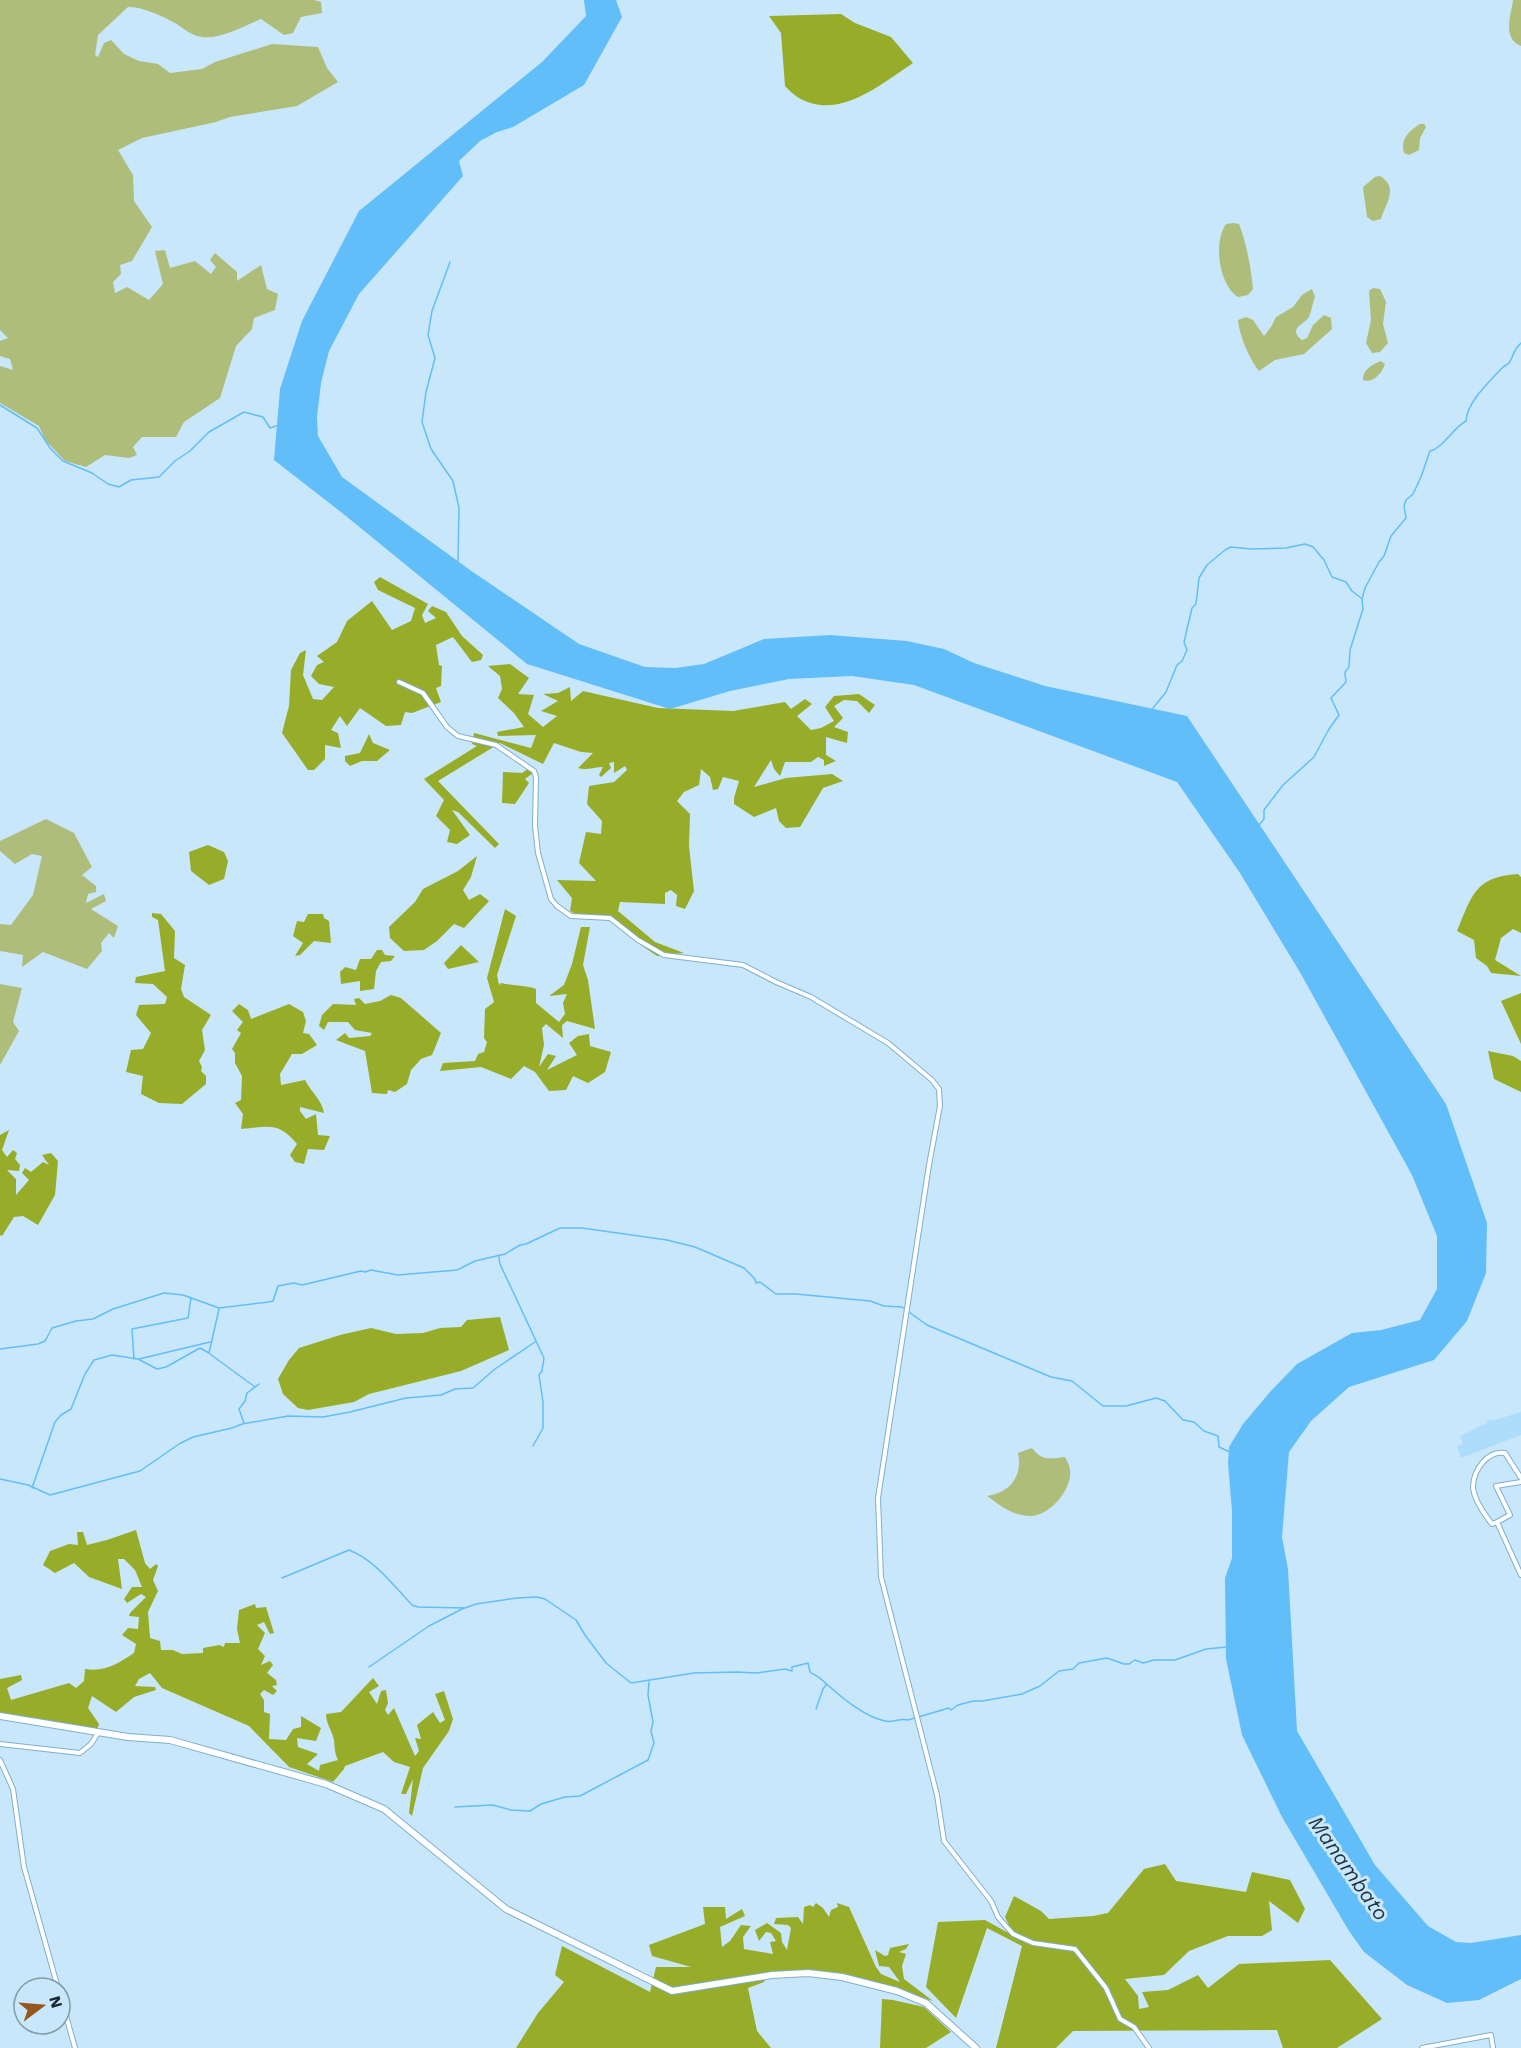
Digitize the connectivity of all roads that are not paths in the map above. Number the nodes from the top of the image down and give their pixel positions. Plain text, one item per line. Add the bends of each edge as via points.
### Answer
1 (399, 682) dead end
2 (1521, 1478) edge
3 (1521, 1482) edge
4 (1497, 1522) junction
5 (1521, 1575) edge
6 (0, 1716) edge
7 (99, 1732) junction
8 (0, 1744) edge
9 (0, 1760) edge
10 (55, 1976) edge
11 (976, 2048) edge
12 (1149, 2048) edge
13 (1422, 2048) edge
14 (1493, 2048) edge

1 - 12 street via 423,693 458,736 496,744 534,771 538,853 551,899 571,916 610,918 664,955 743,965 811,997 880,1038 939,1089 940,1106 878,1498 881,1577 937,1795 944,1841 1013,1934 1033,1944 1075,1949 1106,1988 1120,2019 1134,2027
2 - 4 street via 1505,1453 1487,1457 1478,1470 1473,1487 1482,1510 1492,1524
3 - 4 street via 1496,1486 1510,1515
4 - 5 street
6 - 7 main road
7 - 8 street via 80,1753
7 - 11 main road via 170,1740 326,1784 384,1809 506,1909 672,1991 772,1975 808,1973 842,1977 926,2003
9 - 10 street via 13,1790 24,1867
13 - 14 street via 1491,2035

